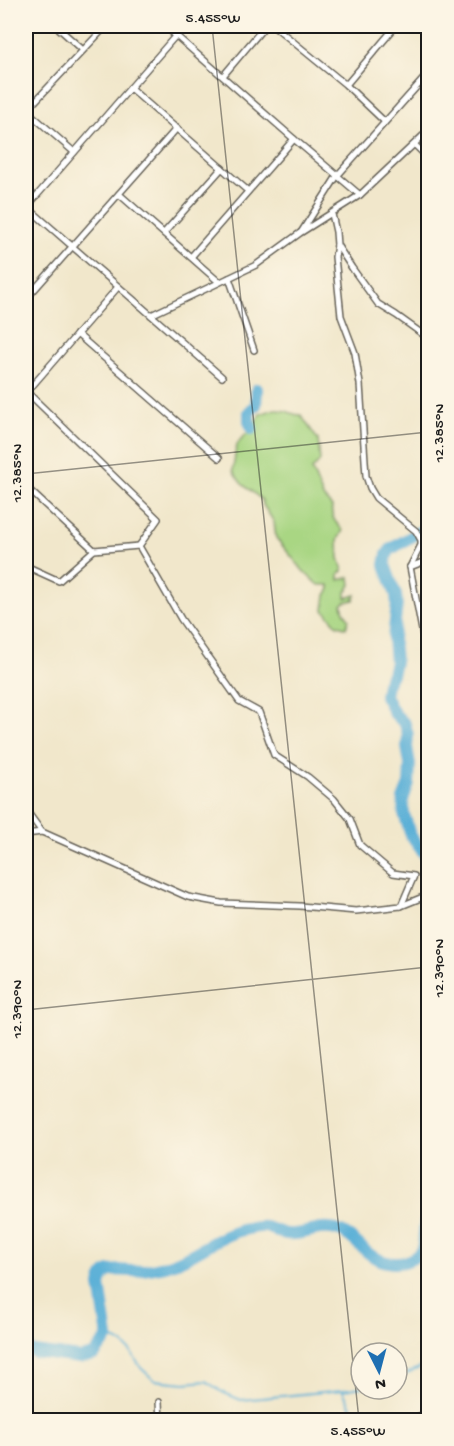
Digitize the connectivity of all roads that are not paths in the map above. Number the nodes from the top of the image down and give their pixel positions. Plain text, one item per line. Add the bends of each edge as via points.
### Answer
1 (56, 26) edge
2 (106, 26) edge
3 (165, 26) edge
4 (184, 26) edge
5 (265, 26) edge
6 (274, 26) edge
7 (396, 26) edge
8 (176, 35) junction
9 (83, 50) junction
10 (429, 74) edge
11 (223, 76) junction
12 (346, 85) junction
13 (130, 88) junction
14 (26, 111) edge
15 (385, 122) junction
16 (177, 128) junction
17 (429, 131) edge
18 (294, 139) junction
19 (414, 145) junction
20 (74, 152) junction
21 (429, 158) edge
22 (222, 168) junction
23 (337, 176) junction
24 (248, 191) junction
25 (119, 194) junction
26 (360, 195) junction
27 (26, 207) edge
28 (332, 214) junction
29 (164, 232) junction
30 (300, 233) junction
31 (337, 244) junction
32 (72, 247) junction
33 (191, 257) junction
34 (229, 278) junction
35 (219, 282) junction
36 (118, 287) junction
37 (26, 299) edge
38 (151, 315) junction
39 (77, 334) junction
40 (429, 338) edge
41 (254, 350) dead end
42 (222, 377) dead end
43 (26, 392) edge
44 (219, 458) dead end
45 (26, 487) edge
46 (139, 546) junction
47 (94, 550) junction
48 (429, 560) edge
49 (26, 566) edge
50 (410, 567) junction
51 (426, 632) edge
52 (429, 662) edge
53 (26, 810) edge
54 (42, 832) junction
55 (26, 834) edge
56 (429, 895) edge
57 (401, 906) junction
58 (159, 1402) dead end
59 (429, 1412) edge
60 (160, 1420) edge
61 (411, 1420) edge

1 - 9 street
2 - 9 street
3 - 8 street
4 - 8 street
5 - 11 street
6 - 12 street
7 - 12 street
8 - 11 street
8 - 13 street
9 - 14 street
10 - 15 street
11 - 18 street
12 - 15 street
13 - 16 street
13 - 20 street
14 - 20 street
15 - 23 street
16 - 22 street
16 - 25 street
17 - 19 street
18 - 23 street
18 - 24 street
19 - 21 street
19 - 26 street
20 - 27 street
22 - 24 street
22 - 29 street
23 - 26 street
23 - 30 street
24 - 33 street
25 - 29 street
25 - 32 street
26 - 28 street
27 - 32 street
28 - 30 street
28 - 31 street
29 - 33 street
30 - 34 street via 256,265
31 - 40 street via 378,304
31 - 50 street via 341,316 355,354 360,384 368,482 376,498 416,531 421,540
32 - 36 street
32 - 37 street
33 - 35 street
34 - 35 street
34 - 41 street
35 - 38 street
36 - 38 street
36 - 39 street
38 - 42 street
39 - 43 street
39 - 44 street
43 - 46 street via 159,519
45 - 47 street
46 - 47 street
46 - 57 street via 181,619 239,701 260,712 274,755 334,799 350,819 360,845 393,873 414,876
47 - 49 street via 59,581
48 - 50 street
50 - 51 street
51 - 52 street
53 - 54 street
54 - 55 street
54 - 57 street via 188,897 221,903 356,911
56 - 57 street
58 - 60 street
59 - 61 street

